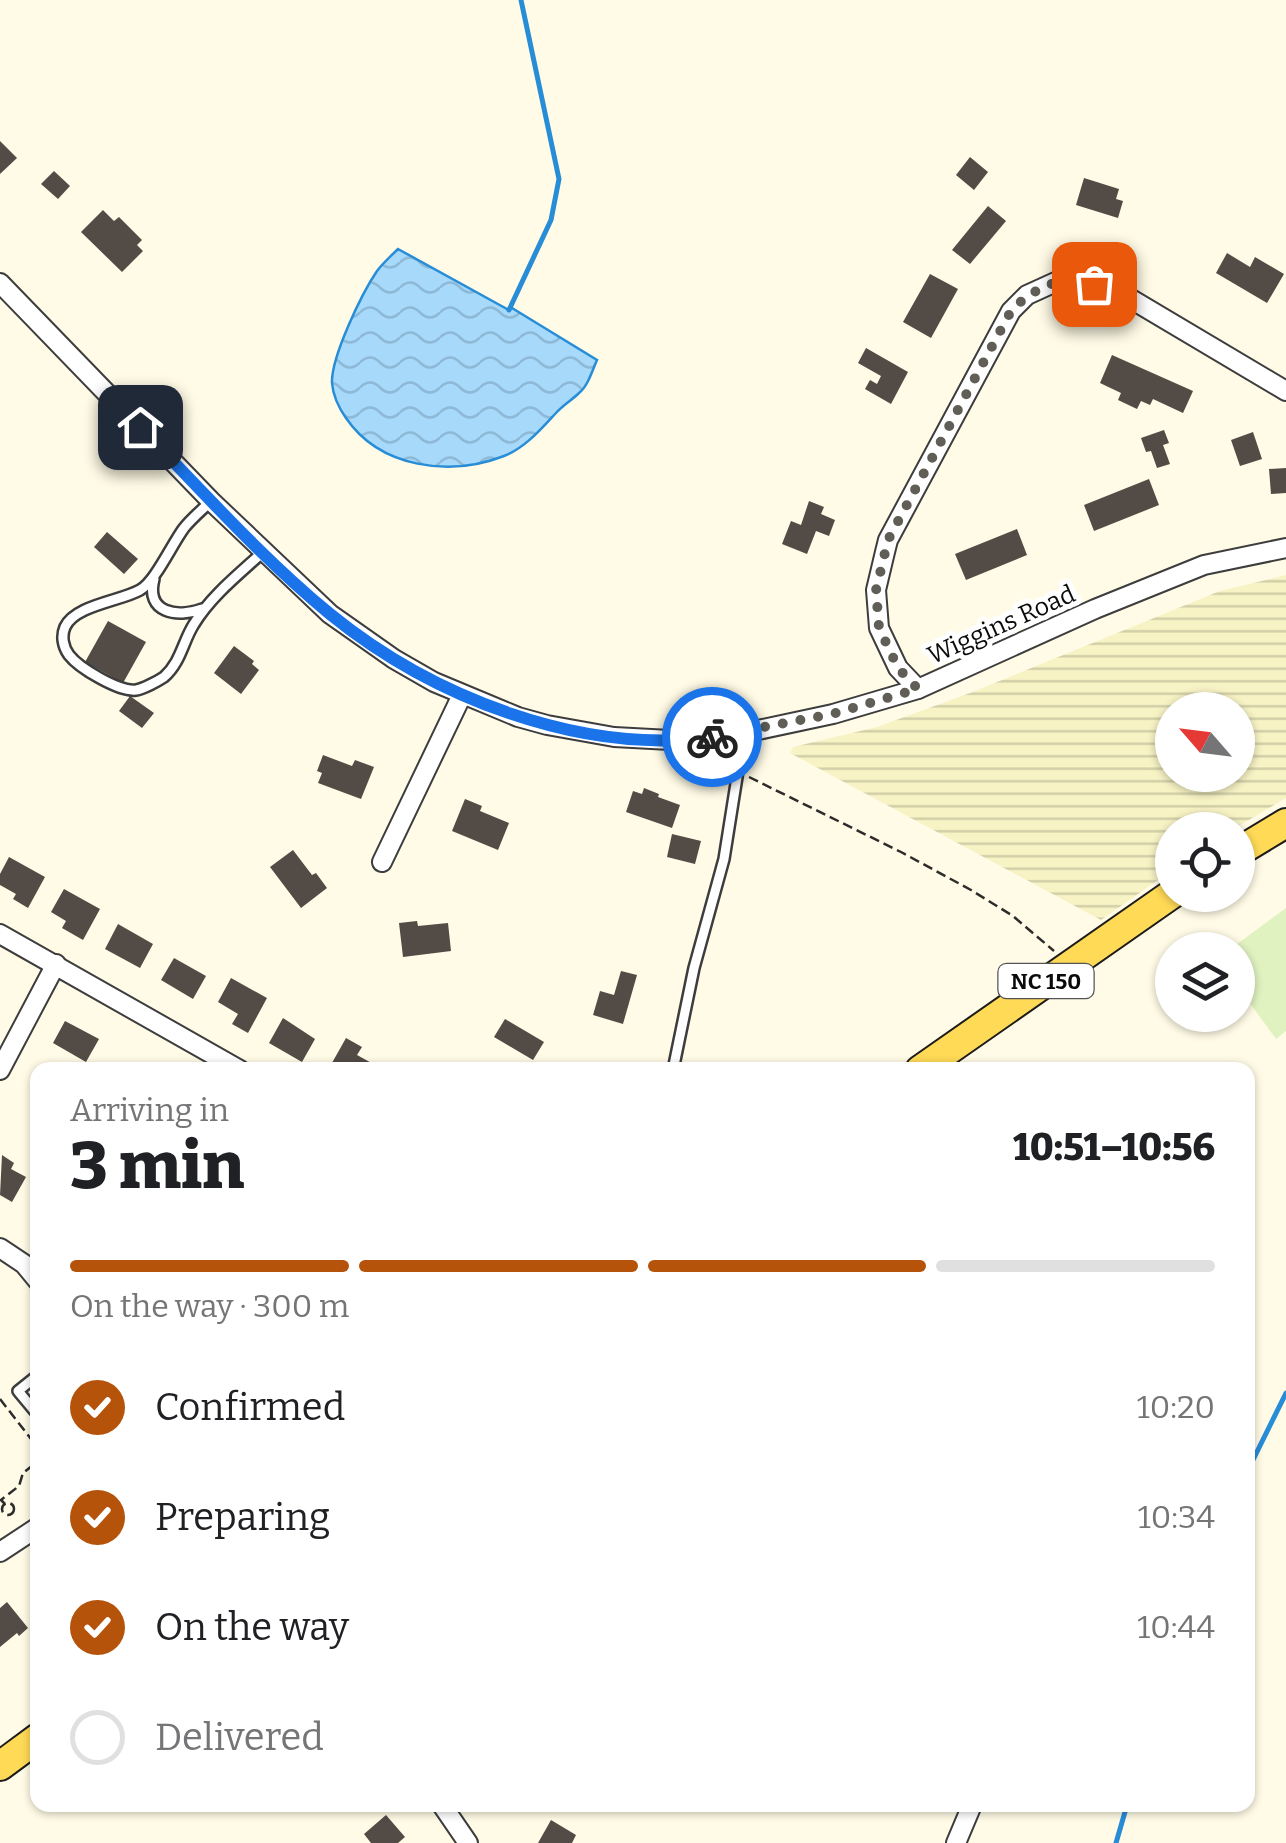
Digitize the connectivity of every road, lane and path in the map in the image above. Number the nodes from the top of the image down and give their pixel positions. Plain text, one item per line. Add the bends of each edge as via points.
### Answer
1 (0, 284) edge
2 (1286, 391) edge
3 (211, 501) junction
4 (1286, 548) edge
5 (262, 552) junction
6 (155, 576) junction
7 (205, 608) junction
8 (918, 689) junction
9 (462, 695) junction
10 (744, 733) junction
11 (740, 772) junction
12 (1286, 822) edge
13 (1255, 841) edge
14 (382, 862) dead end
15 (1155, 906) edge
16 (0, 934) edge
17 (56, 964) junction
18 (1070, 965) junction
19 (226, 1062) edge
20 (674, 1062) edge
21 (931, 1062) edge
22 (0, 1070) edge
23 (0, 1248) edge
24 (30, 1271) edge
25 (30, 1381) edge
26 (0, 1399) edge
27 (30, 1405) edge
28 (29, 1438) edge
29 (30, 1468) edge
30 (5, 1504) junction
31 (12, 1514) junction
32 (30, 1532) edge
33 (0, 1552) edge
34 (30, 1744) edge
35 (0, 1766) edge
36 (446, 1812) edge
37 (969, 1812) edge
38 (460, 1840) edge
39 (956, 1843) edge

1 - 3 street, Wiggins Road
2 - 8 street via 1094,284 1060,280 1028,295 1011,311 888,540 876,590 879,628 898,668
3 - 5 street, Wiggins Road
3 - 6 lane via 187,524
4 - 8 street, Wiggins Road via 1204,565
5 - 7 lane
5 - 9 street, Wiggins Road via 356,634
6 - 7 lane via 153,598 164,609 184,614
6 - 7 lane via 143,589 70,620 64,646 71,658 115,687 136,690 163,678
8 - 10 street, Wiggins Road
9 - 10 street, Wiggins Road via 518,717 614,737 689,740
9 - 14 street
10 - 11 lane
11 - 18 path via 971,890
11 - 20 lane
12 - 13 main road
15 - 18 main road, NC 150
16 - 17 street
17 - 19 street
17 - 22 street
18 - 21 main road, NC 150
23 - 24 street
25 - 27 lane via 18,1391
26 - 28 path
29 - 30 path
30 - 31 path via 12,1505
30 - 31 path via 4,1513
31 - 32 path
32 - 33 street
34 - 35 main road
36 - 38 street
37 - 39 street

